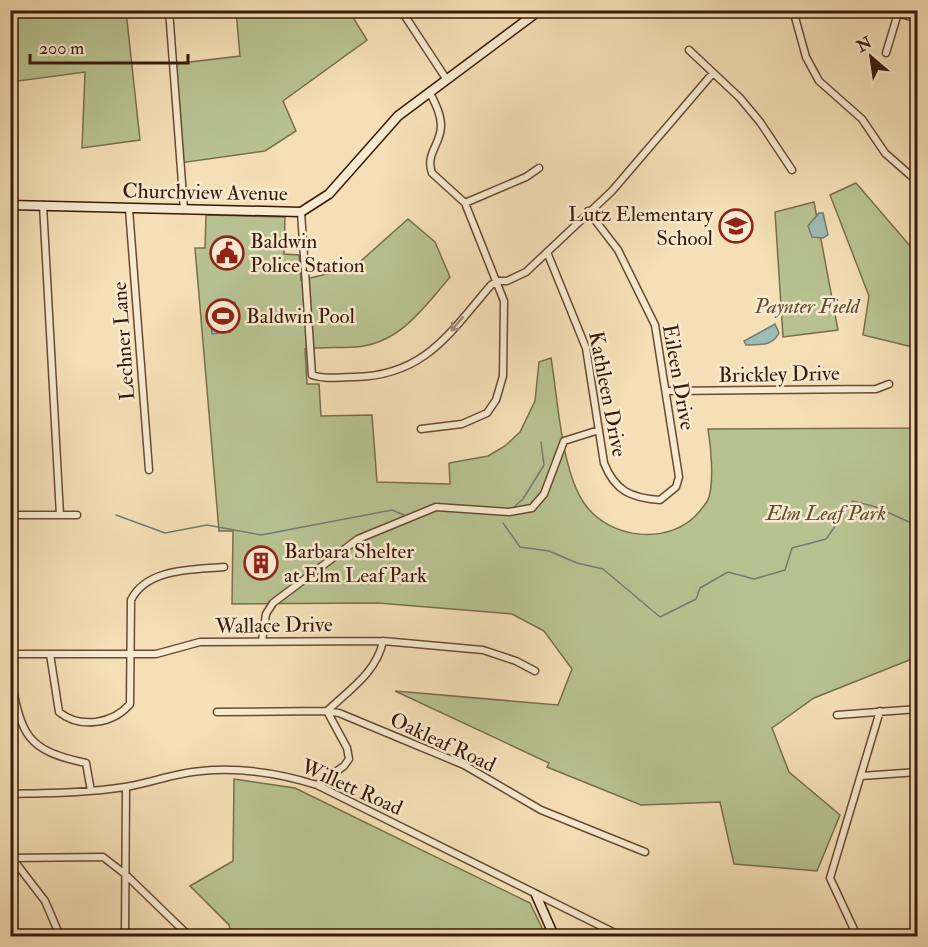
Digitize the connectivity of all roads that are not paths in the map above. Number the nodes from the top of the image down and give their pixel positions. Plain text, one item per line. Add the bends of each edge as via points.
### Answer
1 (169, 10) edge
2 (401, 10) edge
3 (540, 10) edge
4 (793, 10) edge
5 (887, 10) edge
6 (899, 12) edge
7 (918, 20) edge
8 (688, 50) dead end
9 (886, 52) dead end
10 (713, 73) junction
11 (447, 80) junction
12 (430, 93) junction
13 (539, 168) dead end
14 (792, 170) dead end
15 (918, 182) edge
16 (465, 203) junction
17 (10, 205) edge
18 (43, 205) junction
19 (129, 209) junction
20 (184, 210) junction
21 (588, 211) junction
22 (301, 212) junction
23 (547, 252) junction
24 (497, 281) junction
25 (889, 384) dead end
26 (668, 391) junction
27 (421, 429) dead end
28 (598, 430) junction
29 (149, 470) dead end
30 (671, 493) joint
31 (10, 515) edge
32 (60, 515) junction
33 (77, 515) dead end
34 (224, 567) dead end
35 (262, 640) junction
36 (383, 641) junction
37 (10, 654) edge
38 (50, 654) junction
39 (132, 654) junction
40 (535, 671) dead end
41 (10, 676) edge
42 (918, 709) edge
43 (327, 711) junction
44 (880, 711) junction
45 (217, 712) dead end
46 (837, 715) dead end
47 (918, 772) edge
48 (861, 776) junction
49 (317, 785) junction
50 (126, 787) junction
51 (91, 791) junction
52 (10, 794) edge
53 (10, 834) edge
54 (645, 852) dead end
55 (11, 858) edge
56 (125, 874) junction
57 (537, 895) junction
58 (60, 936) edge
59 (125, 936) edge
60 (189, 936) edge
61 (554, 936) edge
62 (621, 936) edge
63 (857, 936) edge

1 - 20 street
2 - 11 street
3 - 11 street, Churchview Avenue
4 - 15 street via 806,57 819,81 862,119 885,153
5 - 6 street
6 - 7 street
6 - 9 street
8 - 10 street
10 - 14 street via 759,122
10 - 21 street via 612,190
11 - 12 street, Churchview Avenue
12 - 16 street via 441,126 429,165 435,178
12 - 22 street, Churchview Avenue via 385,128 329,194
13 - 16 street
16 - 24 street
17 - 18 street, Churchview Avenue
18 - 19 street, Churchview Avenue
18 - 32 street
19 - 20 street, Churchview Avenue
19 - 29 street, Lechner Lane
20 - 22 street, Churchview Avenue
21 - 23 street
21 - 26 street, Eileen Drive via 618,250 655,325
24 -> 22 street via 417,362 369,377 312,375
23 - 24 street via 526,272
23 - 28 street, Kathleen Drive via 586,348
24 - 27 street via 504,300 503,376 496,400 476,420
25 - 26 street, Brickley Drive via 876,389
26 - 30 street, Eileen Drive via 679,477
28 - 30 street, Kathleen Drive via 604,463 615,484 635,498 660,500
28 - 35 street via 564,441 544,494 532,508 508,512 436,507 358,539 273,603 266,614
31 - 32 street
32 - 33 street
34 - 39 street via 165,575 137,588 131,600
35 - 36 street, Wallace Drive
35 - 39 street, Wallace Drive via 200,642 156,654
36 - 40 street, Wallace Drive via 483,651
36 - 43 street via 373,667
37 - 38 street, Wallace Drive
38 - 39 street, Wallace Drive
38 - 39 street via 59,712 76,721 93,721 122,714 130,704
41 - 51 street via 22,728 53,756 86,763
42 - 44 street
43 - 45 street, Oakleaf Road
43 - 49 street via 349,759
43 - 54 street, Oakleaf Road via 464,765 541,810
44 - 46 street
44 - 48 street
47 - 48 street
48 - 63 street via 830,878
49 - 50 street, Willett Road via 283,774 241,770 199,771
49 - 57 street, Willett Road
50 - 51 street, Willett Road
50 - 56 street
51 - 52 street, Willett Road
53 - 55 street
55 - 56 street via 92,856 103,858
55 - 58 street via 45,901
56 - 59 street
56 - 60 street
57 - 61 street
57 - 62 street, Willett Road

